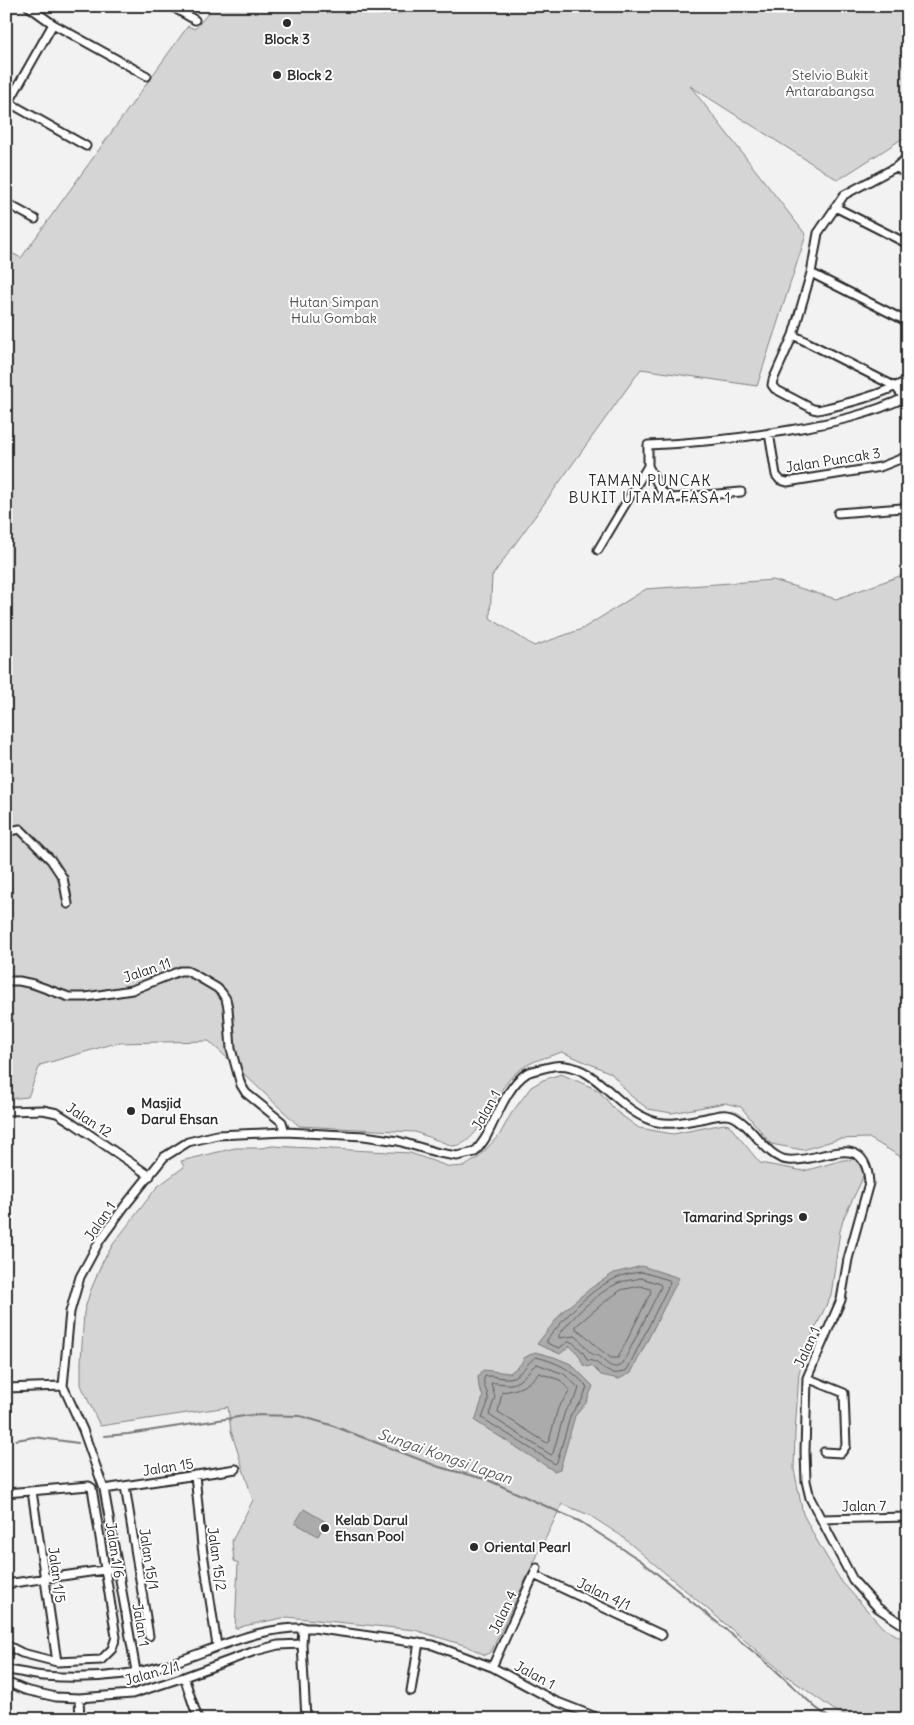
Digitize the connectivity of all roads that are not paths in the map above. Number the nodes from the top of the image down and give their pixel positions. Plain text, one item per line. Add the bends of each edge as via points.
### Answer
1 (28, 6) edge
2 (171, 6) edge
3 (195, 20) dead end
4 (53, 24) junction
5 (147, 76) dead end
6 (8, 102) edge
7 (86, 146) dead end
8 (908, 157) edge
9 (896, 167) junction
10 (908, 175) edge
11 (6, 203) edge
12 (835, 207) junction
13 (35, 219) dead end
14 (908, 244) edge
15 (811, 273) junction
16 (908, 322) edge
17 (793, 335) junction
18 (908, 380) edge
19 (896, 387) junction
20 (906, 397) edge
21 (769, 433) junction
22 (908, 456) edge
23 (648, 466) junction
24 (741, 492) dead end
25 (908, 506) edge
26 (838, 513) dead end
27 (598, 550) dead end
28 (6, 832) edge
29 (68, 904) dead end
30 (6, 981) edge
31 (6, 1111) edge
32 (285, 1132) junction
33 (150, 1176) junction
34 (807, 1378) junction
35 (63, 1386) junction
36 (6, 1388) edge
37 (824, 1452) dead end
38 (236, 1469) dead end
39 (195, 1475) junction
40 (125, 1486) junction
41 (104, 1489) junction
42 (32, 1491) junction
43 (6, 1493) edge
44 (908, 1517) edge
45 (821, 1519) junction
46 (118, 1568) junction
47 (105, 1570) junction
48 (536, 1571) joint
49 (45, 1579) junction
50 (6, 1584) edge
51 (303, 1627) junction
52 (908, 1628) edge
53 (662, 1635) dead end
54 (149, 1636) dead end
55 (419, 1642) junction
56 (6, 1644) edge
57 (302, 1644) junction
58 (217, 1646) junction
59 (57, 1662) junction
60 (492, 1667) junction
61 (6, 1670) edge
62 (136, 1671) junction
63 (184, 1677) junction
64 (6, 1682) edge
65 (411, 1691) dead end
66 (80, 1698) junction
67 (306, 1717) edge
68 (80, 1719) edge
69 (198, 1719) edge
70 (292, 1719) edge
71 (601, 1719) edge

1 - 4 street
2 - 3 street
4 - 5 street
4 - 6 street
6 - 7 street
8 - 9 street
9 - 10 street
9 - 12 street via 844,195
11 - 13 street
12 - 14 street
12 - 15 street via 818,233
15 - 16 street
15 - 17 street
17 - 19 street
17 - 19 street via 772,385 812,409 856,402
18 - 19 street
19 - 20 street
20 - 21 street via 866,414 836,422
21 - 22 street, Jalan Puncak 3 via 776,475 787,482 880,467
21 - 23 street via 648,445
23 - 24 street via 662,492 672,498
23 - 27 street
25 - 26 street
28 - 29 street via 20,829 51,860 63,878
30 - 32 street, Jalan 11 via 34,984 69,997 86,997 132,990 180,971 195,974 226,998 231,1049 241,1085 246,1093 282,1122
31 - 33 street, Jalan 12 via 43,1110 57,1114
32 - 33 street, Jalan 1 via 217,1134 188,1142 164,1157
32 - 34 street, Jalan 1 via 364,1136 457,1156 475,1152 488,1134 499,1108 527,1073 557,1065 575,1068 592,1076 629,1109 650,1120 668,1124 723,1114 734,1117 773,1153 789,1160 852,1152 865,1164 869,1184 848,1259 842,1300
33 - 35 street, Jalan 1 via 100,1240 80,1277 70,1312
34 - 37 street via 844,1393 846,1446 841,1453
34 - 45 street, Jalan 1 via 806,1481 810,1498
35 - 36 street
35 - 41 street, Jalan 1
38 - 39 street, Jalan 15
39 - 40 street, Jalan 15
39 - 58 street, Jalan 15/2
40 - 41 street, Jalan 15
40 - 54 street, Jalan 15/1
41 - 46 street, Jalan 1
42 - 43 street, Jalan 1/6
42 - 47 street, Jalan 1/6 via 92,1488
42 - 49 street, Jalan 1/5
44 - 45 street, Jalan 7
45 - 52 street, Jalan 1 via 853,1580 878,1608
46 - 47 street
46 - 62 street, Jalan 1
47 - 49 street
47 - 59 street, Jalan 1/6 via 116,1637 112,1650 101,1660
48 - 53 street, Jalan 4/1
48 - 60 street, Jalan 4
49 - 50 street
49 - 59 street, Jalan 1/5
51 - 55 street, Jalan 1
51 - 57 street
51 - 58 street, Jalan 1 via 261,1633
55 - 60 street, Jalan 1
55 - 65 street
56 - 59 street, Jalan 1/6 via 22,1653
57 - 63 street, Jalan 2/1 via 278,1645 255,1651
57 - 67 street
58 - 62 street, Jalan 1 via 161,1666
60 - 71 street, Jalan 1 via 555,1700
61 - 62 street, Jalan 1 via 76,1677
63 - 66 street, Jalan 2/1 via 132,1694
63 - 69 street
64 - 66 street, Jalan 2/1 via 56,1697
66 - 68 street
67 - 70 street

